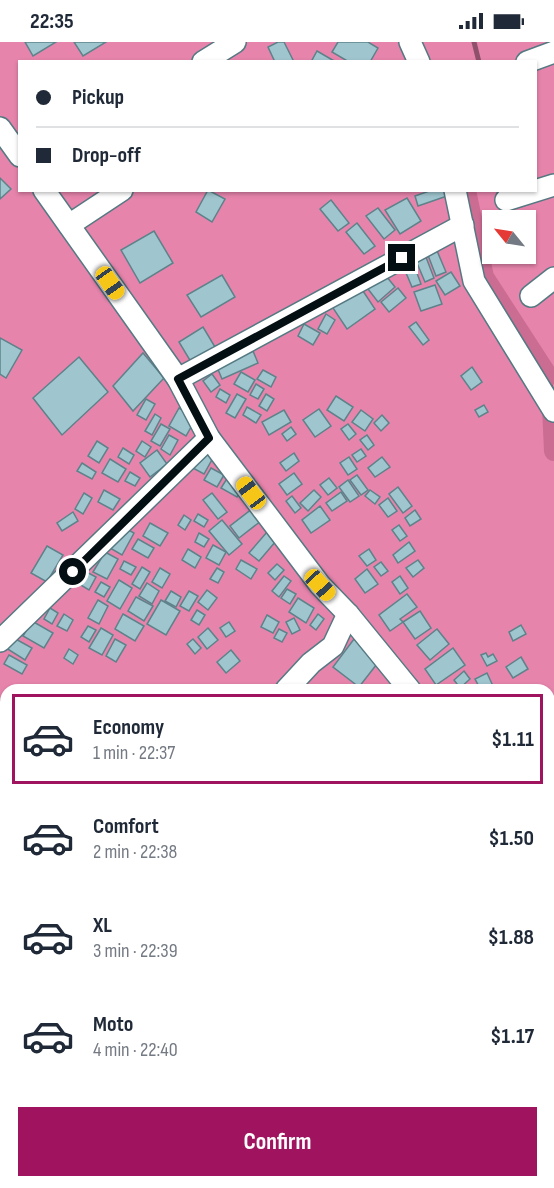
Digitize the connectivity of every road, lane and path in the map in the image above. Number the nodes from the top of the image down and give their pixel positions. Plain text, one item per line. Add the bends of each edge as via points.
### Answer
1 (235, 42) edge
2 (410, 42) edge
3 (554, 52) edge
4 (206, 60) edge
5 (418, 60) edge
6 (532, 60) edge
7 (2, 135) edge
8 (18, 154) edge
9 (554, 185) edge
10 (537, 190) edge
11 (45, 192) edge
12 (119, 192) edge
13 (455, 192) edge
14 (532, 192) edge
15 (506, 200) dead end
16 (69, 225) junction
17 (463, 225) junction
18 (554, 278) edge
19 (531, 296) dead end
20 (178, 379) junction
21 (554, 411) edge
22 (209, 438) junction
23 (348, 614) junction
24 (0, 641) edge
25 (292, 684) edge
26 (405, 684) edge

1 - 4 street
2 - 5 street
3 - 6 street
7 - 8 street
9 - 10 street
11 - 16 street
12 - 16 street
13 - 17 street
14 - 15 street
16 - 20 street
17 - 20 street
17 - 21 street via 474,281
18 - 19 street
20 - 22 street
22 - 23 street via 320,585
22 - 24 street
23 - 25 street via 333,646
23 - 26 street

